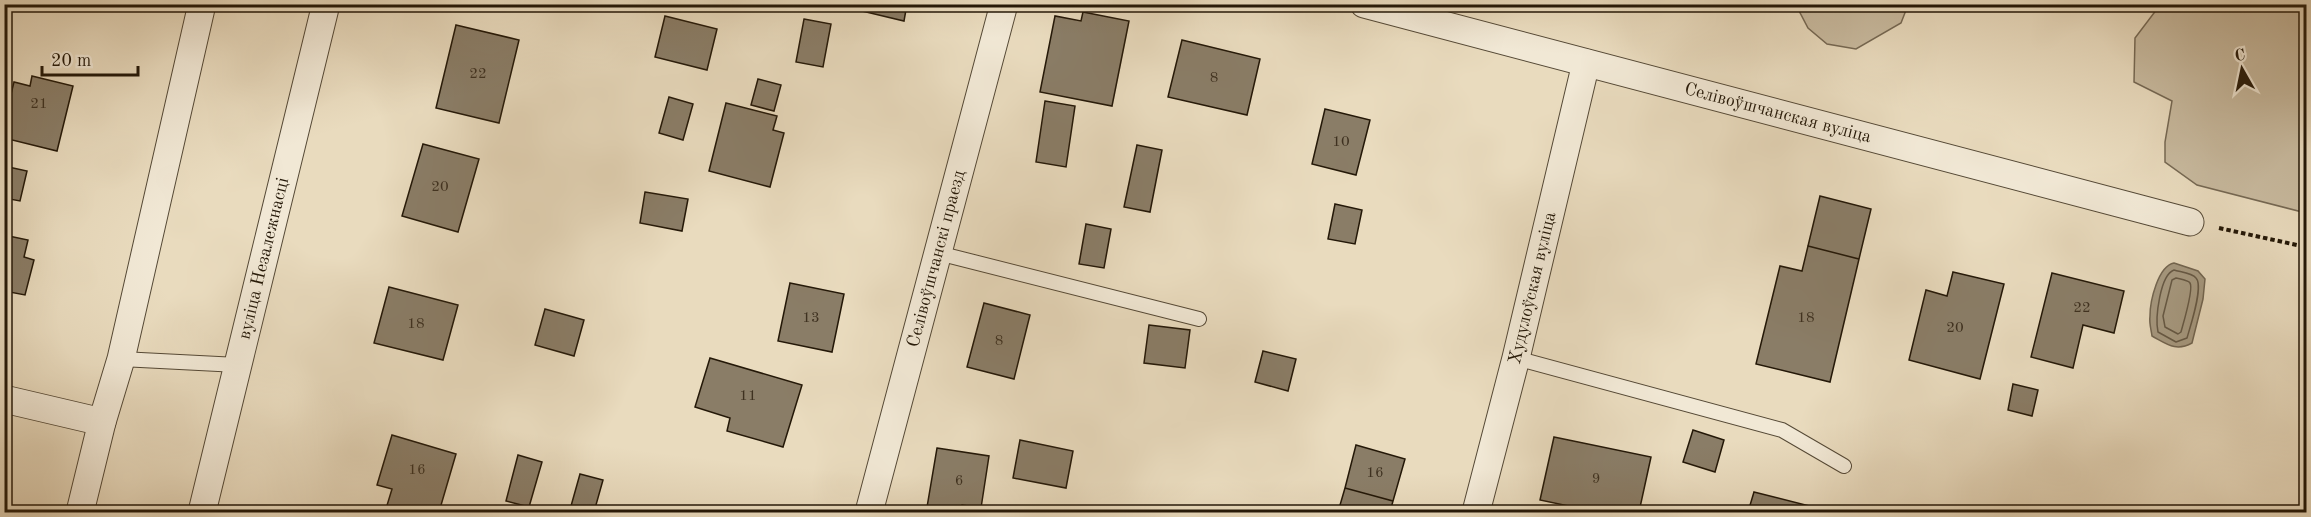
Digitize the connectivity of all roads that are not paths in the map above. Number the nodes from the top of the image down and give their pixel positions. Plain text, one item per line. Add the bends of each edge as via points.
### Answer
1 (202, 4) edge
2 (326, 4) edge
3 (1004, 4) edge
4 (1364, 4) edge
5 (1586, 63) junction
6 (2190, 222) road end
7 (938, 253) junction
8 (1199, 319) dead end
9 (1516, 358) junction
10 (121, 359) junction
11 (238, 365) junction
12 (4, 399) edge
13 (102, 422) junction
14 (1844, 466) dead end
15 (80, 513) edge
16 (202, 513) edge
17 (869, 513) edge
18 (1476, 513) edge

1 - 10 street
2 - 11 street, вуліца Незалежнасці
3 - 7 street, Селівоўшчанскі праезд
4 - 5 street, Селівоўшчанская вуліца
5 - 6 street, Селівоўшчанская вуліца
5 - 9 street, Худулоўская вуліца
7 - 8 lane
7 - 17 street, Селівоўшчанскі праезд
9 - 14 lane via 1782,430
9 - 18 street, Худулоўская вуліца
10 - 11 lane
10 - 13 street
11 - 16 street, вуліца Незалежнасці
12 - 13 street
13 - 15 street

